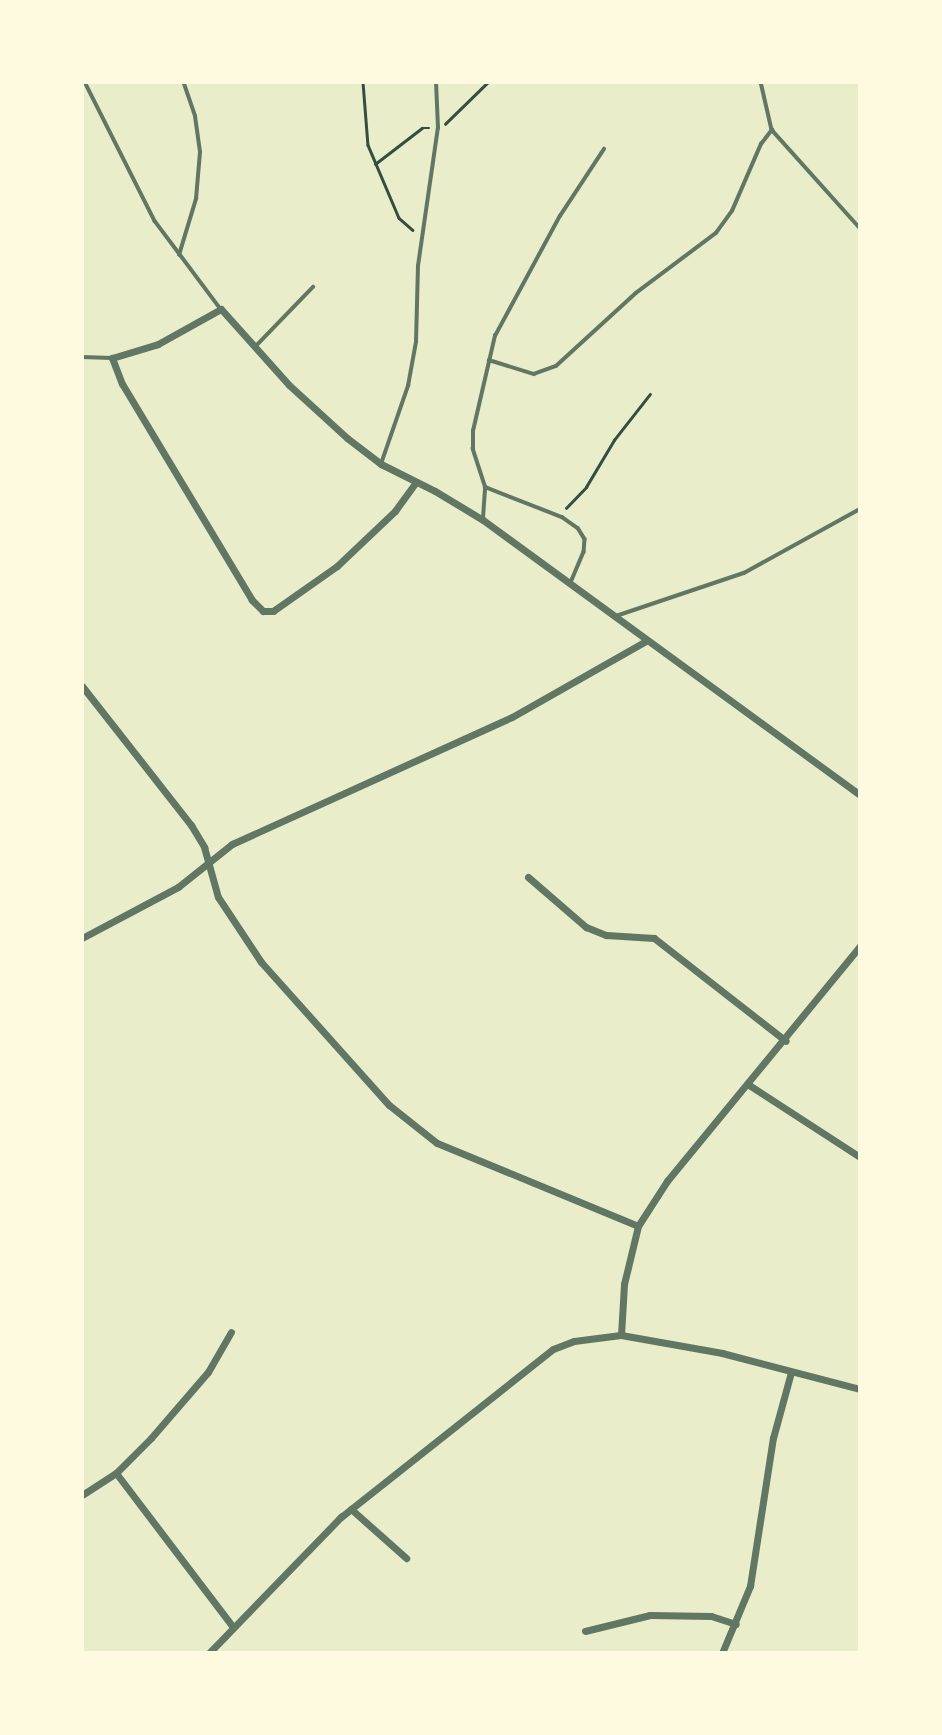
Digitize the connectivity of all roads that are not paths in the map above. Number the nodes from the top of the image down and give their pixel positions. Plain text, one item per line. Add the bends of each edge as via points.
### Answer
1 (85, 82) edge
2 (183, 82) edge
3 (436, 82) edge
4 (761, 82) edge
5 (772, 130) junction
6 (604, 149) dead end
7 (860, 228) edge
8 (179, 255) junction
9 (313, 287) dead end
10 (221, 309) junction
11 (254, 347) junction
12 (82, 357) edge
13 (111, 358) junction
14 (489, 360) junction
15 (382, 464) junction
16 (416, 482) junction
17 (485, 487) junction
18 (860, 509) edge
19 (483, 520) junction
20 (571, 583) junction
21 (614, 616) junction
22 (646, 641) junction
23 (82, 686) edge
24 (860, 795) edge
25 (209, 861) junction
26 (528, 877) dead end
27 (82, 938) edge
28 (860, 946) edge
29 (786, 1041) junction
30 (749, 1084) junction
31 (860, 1157) edge
32 (638, 1226) junction
33 (231, 1332) dead end
34 (621, 1335) junction
35 (791, 1372) junction
36 (860, 1389) edge
37 (116, 1473) junction
38 (82, 1495) edge
39 (351, 1509) junction
40 (406, 1558) dead end
41 (736, 1624) junction
42 (233, 1627) junction
43 (585, 1630) dead end
44 (209, 1653) edge
45 (722, 1653) edge

1 - 8 lane via 155,221
2 - 8 lane via 195,116 200,152 196,199
3 - 15 lane via 438,128 422,237 416,342 408,386
4 - 5 lane
5 - 7 lane
5 - 14 lane via 761,144 732,211 716,233 636,293 556,366 534,374
6 - 14 lane via 515,293
8 - 10 lane
9 - 11 lane
10 - 11 street
10 - 13 street via 158,344
11 - 15 street via 346,438
12 - 13 lane
13 - 16 street via 122,384 252,600 264,611 273,611 337,566 395,511
14 - 17 lane via 473,431 473,449
15 - 16 street
16 - 19 street
17 - 19 lane
17 - 20 lane via 562,517 584,539
18 - 21 lane via 744,573
19 - 20 street
20 - 21 street
21 - 22 street
22 - 24 street
22 - 25 street via 512,717 232,844
23 - 25 street via 191,825
25 - 27 street via 178,887
25 - 32 street via 218,897 261,962 389,1105 438,1143
26 - 29 street via 586,927 606,935 654,938
28 - 29 street
29 - 30 street
30 - 31 street
30 - 32 street via 667,1181
32 - 34 street via 624,1284
33 - 37 street via 208,1372
34 - 35 street
34 - 39 street via 574,1341 553,1349
35 - 36 street
35 - 41 street via 773,1438 752,1576
37 - 38 street
37 - 42 street
39 - 40 street
39 - 42 street
41 - 43 street via 711,1616 650,1615
41 - 45 street
42 - 44 street

